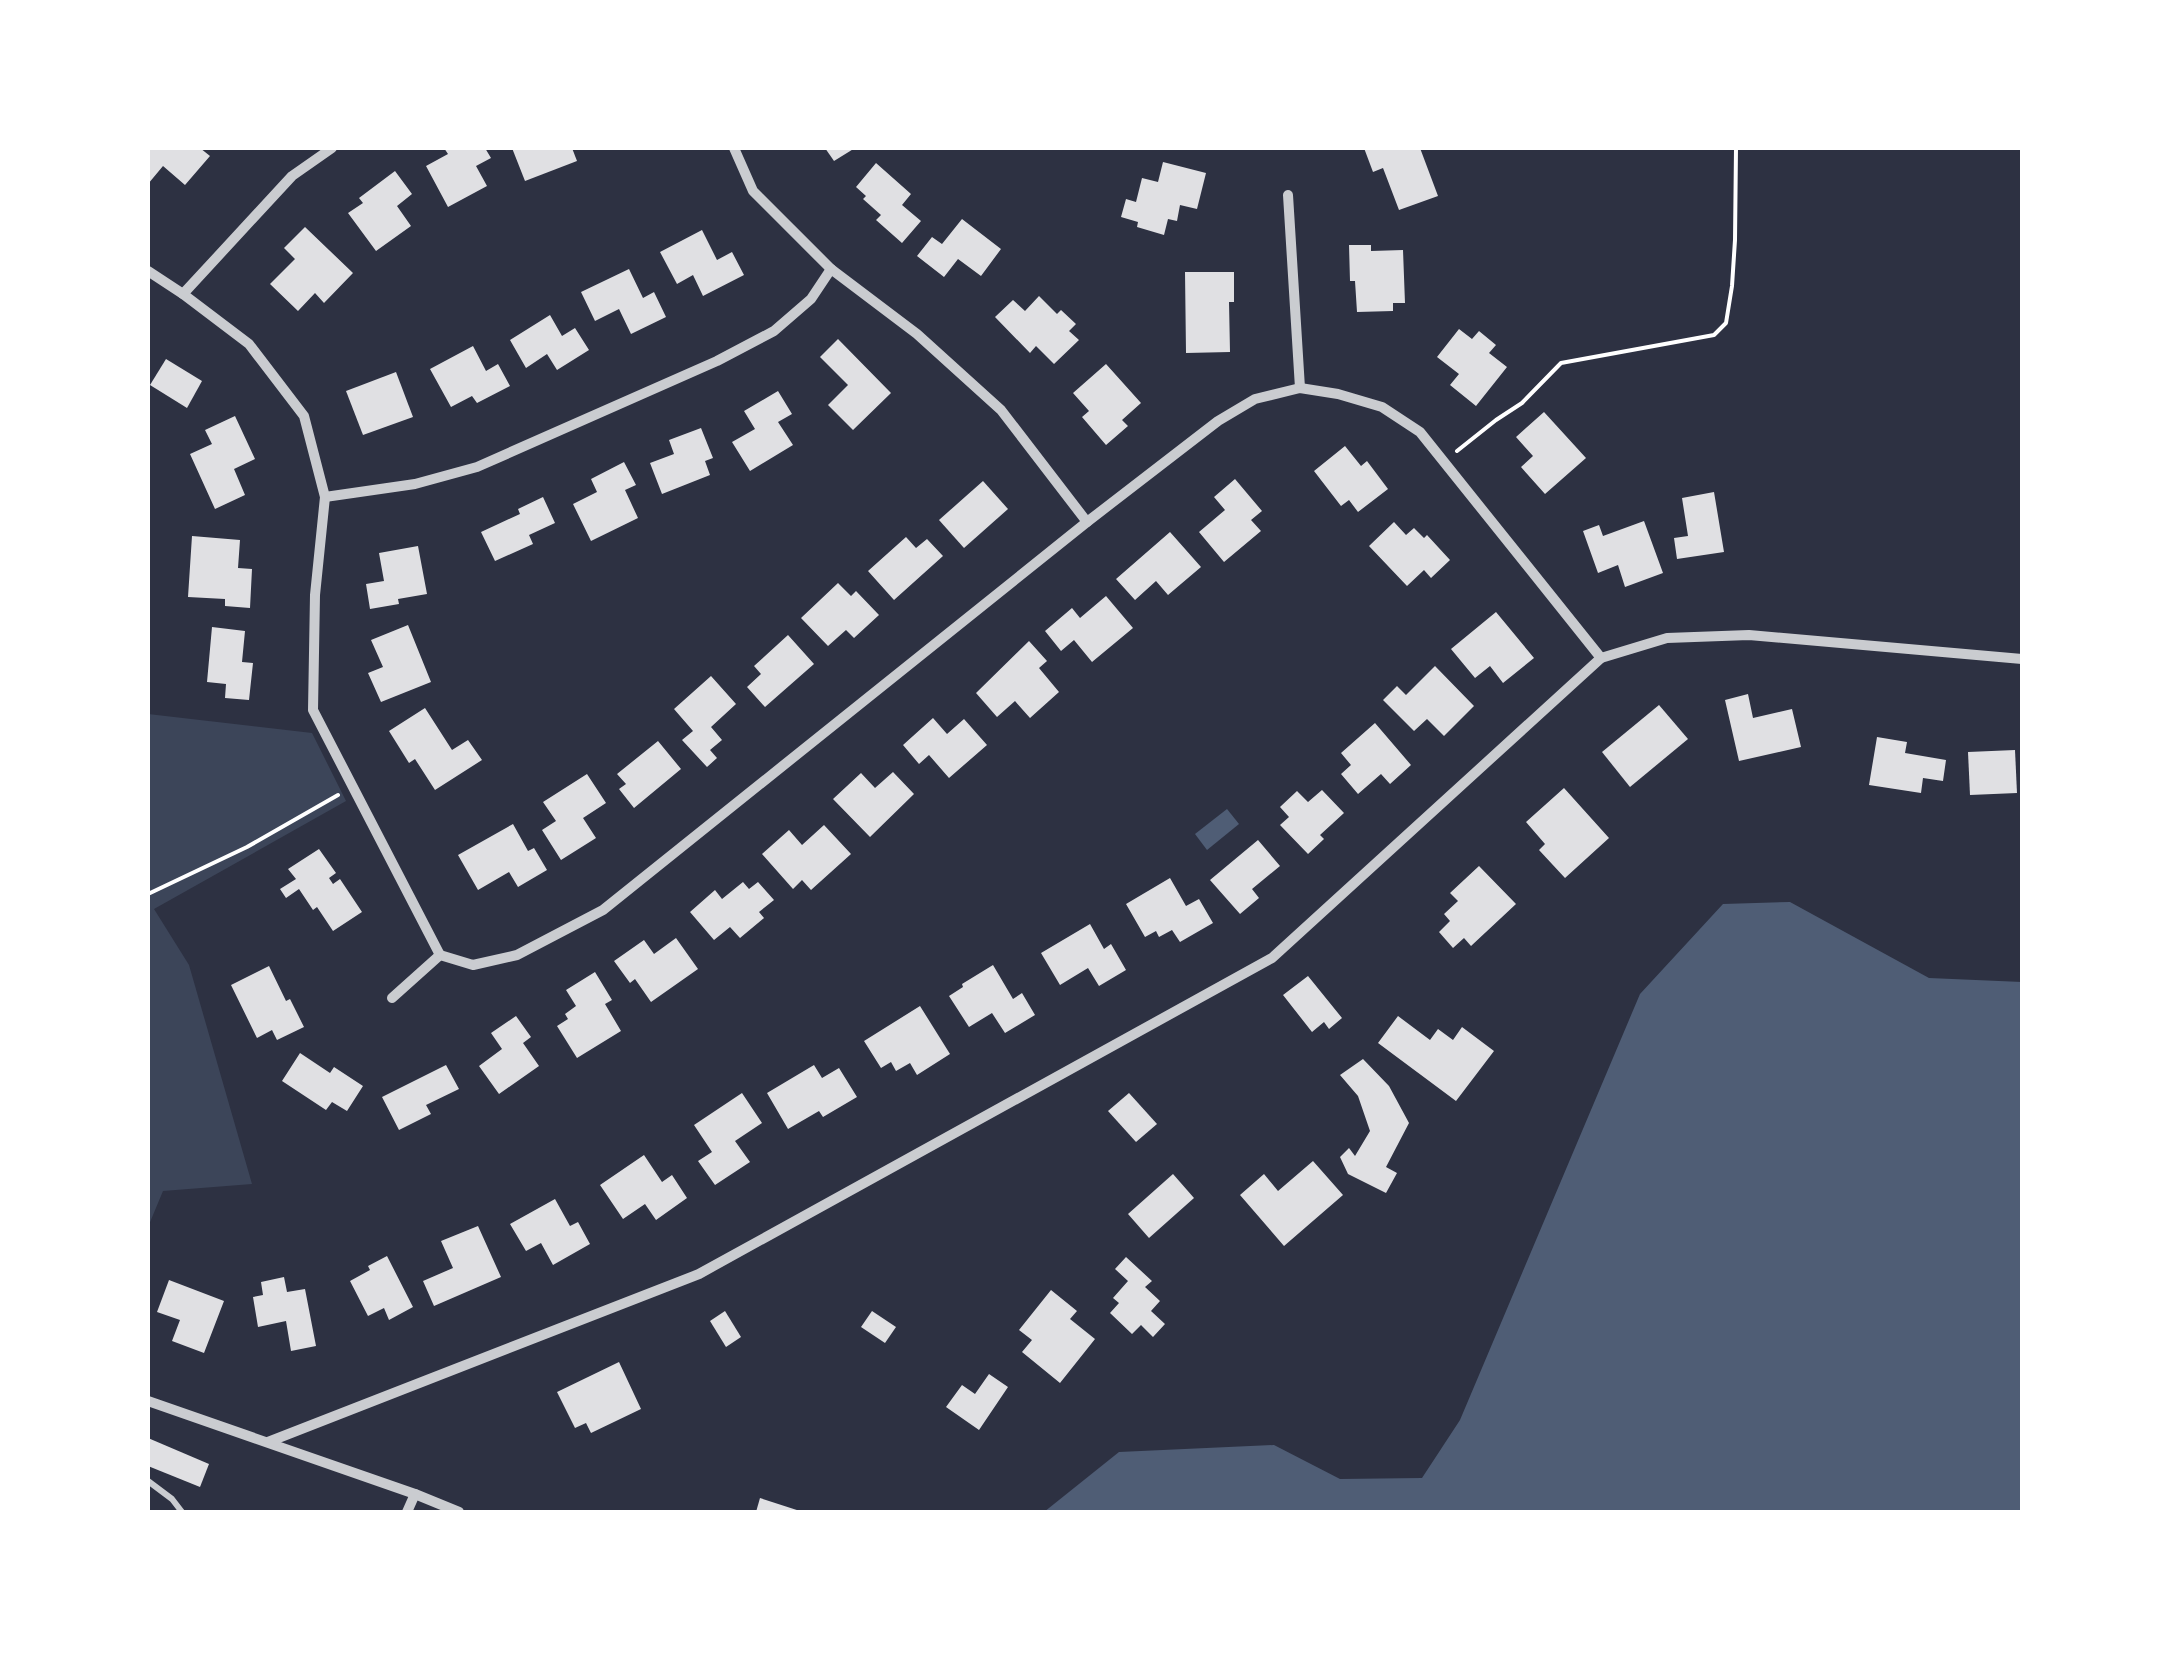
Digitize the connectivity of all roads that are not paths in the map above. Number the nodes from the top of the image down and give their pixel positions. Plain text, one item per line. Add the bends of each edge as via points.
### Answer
1 (332, 148) edge
2 (734, 148) edge
3 (1288, 196) dead end
4 (831, 269) junction
5 (148, 272) edge
6 (183, 294) junction
7 (1300, 388) junction
8 (325, 496) junction
9 (1088, 522) junction
10 (1601, 658) junction
11 (2022, 660) edge
12 (440, 955) junction
13 (392, 998) dead end
14 (148, 1401) edge
15 (268, 1442) junction
16 (148, 1481) edge
17 (415, 1494) junction
18 (182, 1512) edge
19 (407, 1512) edge
20 (459, 1512) edge

1 - 6 street via 292,176
2 - 4 street via 753,191
3 - 7 street
4 - 8 street via 811,298 774,330 717,361 478,467 416,484
4 - 9 street via 1001,410
5 - 6 street
6 - 8 street via 249,344 304,416
7 - 9 street via 1255,399 1218,421
7 - 10 street via 1382,407 1420,432
8 - 12 street via 314,710
9 - 12 street via 604,910 517,956 473,965
10 - 11 street via 1668,638 1750,635
10 - 15 street via 1272,958 699,1274
12 - 13 street
14 - 15 street
15 - 17 street
16 - 18 lane
17 - 19 street
17 - 20 street

